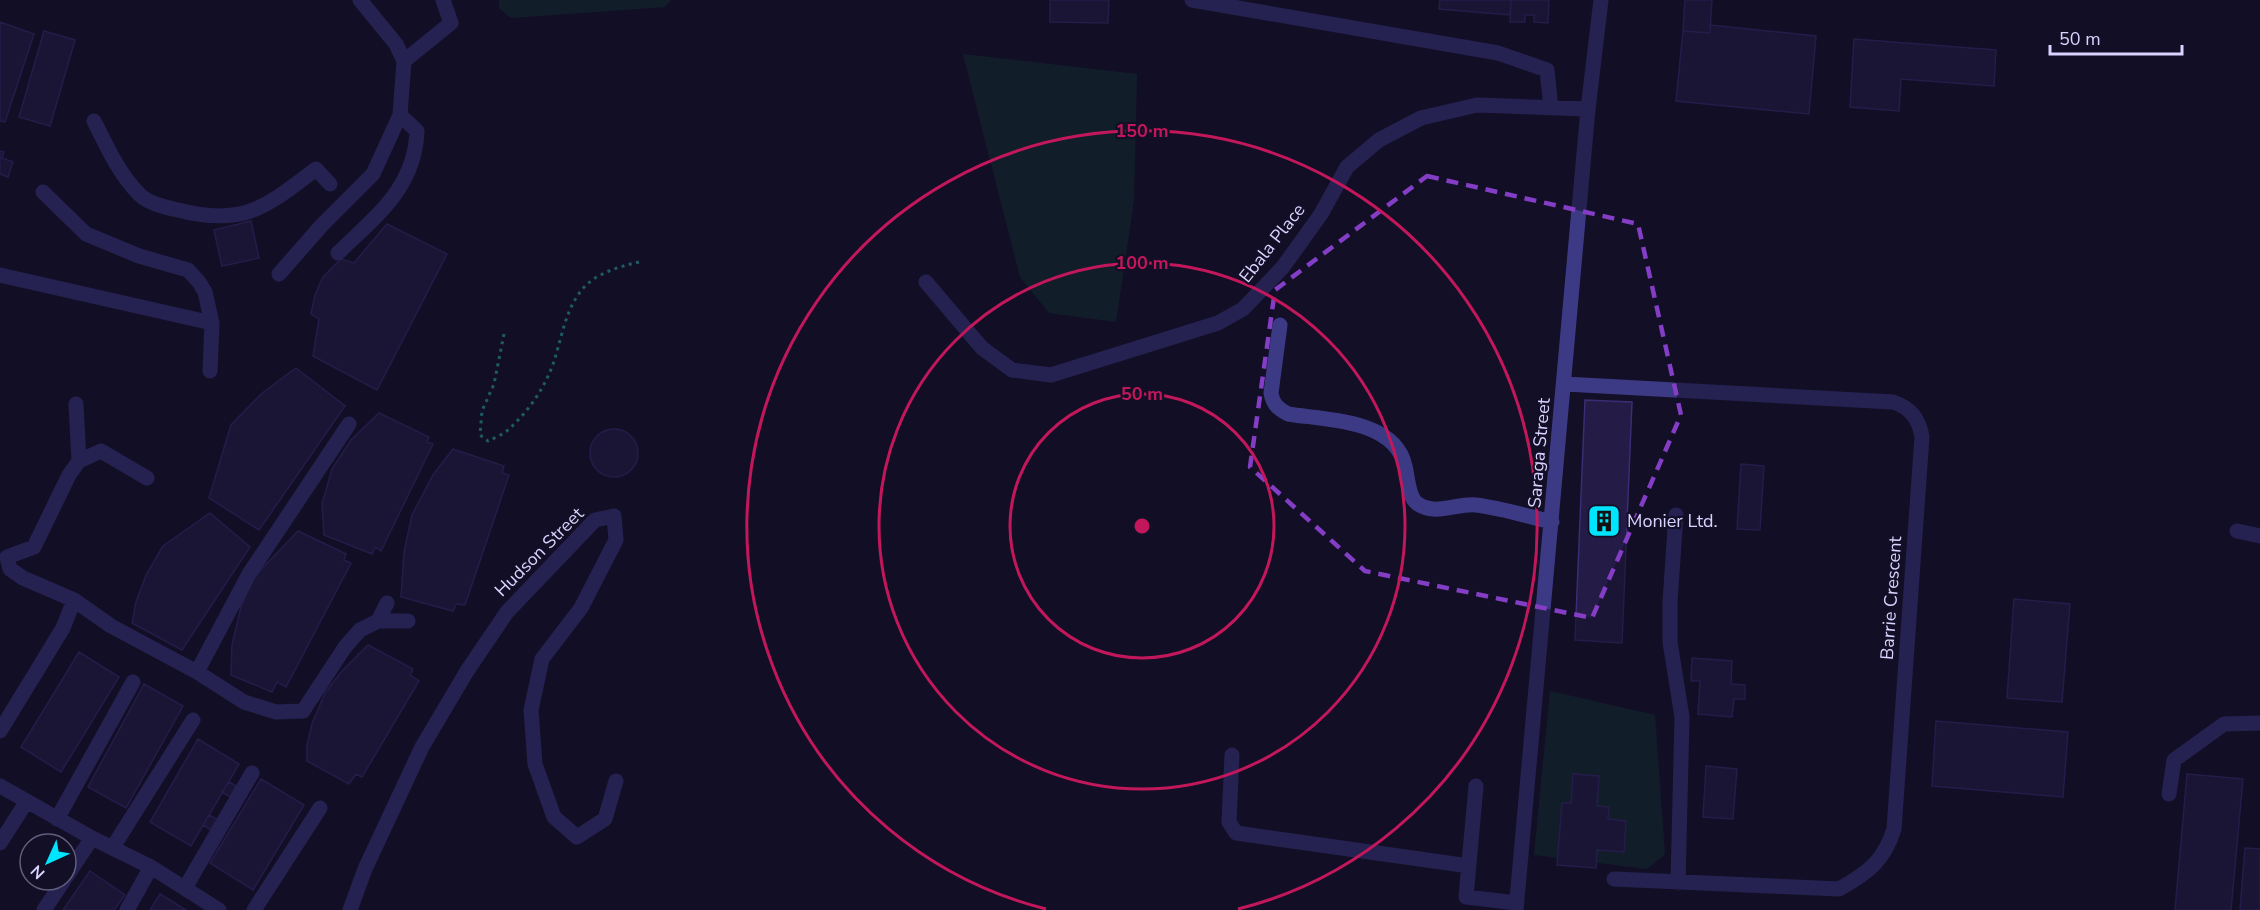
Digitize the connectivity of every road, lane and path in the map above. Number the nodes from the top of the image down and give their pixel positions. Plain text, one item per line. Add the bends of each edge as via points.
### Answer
1 (360, 0) edge
2 (443, 0) edge
3 (1192, 0) edge
4 (1600, 0) edge
5 (404, 61) junction
6 (1551, 108) junction
7 (1588, 110) junction
8 (400, 115) junction
9 (94, 121) dead end
10 (330, 184) dead end
11 (43, 192) dead end
12 (338, 253) dead end
13 (643, 261) dead end
14 (0, 274) edge
15 (279, 274) dead end
16 (926, 282) dead end
17 (212, 323) junction
18 (1280, 325) dead end
19 (504, 334) dead end
20 (210, 371) dead end
21 (1565, 384) junction
22 (76, 404) dead end
23 (349, 424) dead end
24 (79, 461) junction
25 (147, 478) dead end
26 (1676, 515) dead end
27 (1552, 522) junction
28 (2237, 531) dead end
29 (2260, 536) edge
30 (74, 600) junction
31 (387, 603) dead end
32 (378, 621) junction
33 (408, 621) dead end
34 (197, 672) junction
35 (133, 682) dead end
36 (193, 720) dead end
37 (2260, 723) edge
38 (0, 731) edge
39 (1232, 755) dead end
40 (252, 773) dead end
41 (616, 781) dead end
42 (0, 786) edge
43 (1476, 786) dead end
44 (2169, 794) dead end
45 (27, 801) junction
46 (320, 807) dead end
47 (57, 819) junction
48 (92, 838) junction
49 (0, 843) edge
50 (112, 848) junction
51 (78, 859) edge
52 (1469, 866) junction
53 (151, 867) junction
54 (1614, 879) dead end
55 (1678, 883) junction
56 (185, 888) junction
57 (56, 892) edge
58 (1516, 906) edge
59 (44, 910) edge
60 (127, 910) edge
61 (219, 910) edge
62 (254, 910) edge
63 (350, 910) edge

1 - 5 street via 396,44
2 - 5 street via 451,23
3 - 6 street via 1498,53 1547,70
4 - 7 street, Saraga Street
5 - 8 street
6 - 7 street, Ebala Place
6 - 16 street, Ebala Place via 1477,105 1421,118 1379,140 1347,167 1321,214 1283,267 1243,309 1218,323 1051,375 1012,370 982,348
7 - 21 street, Saraga Street
8 - 12 street via 417,131 404,182 383,209
8 - 15 street via 373,174
9 - 10 street via 118,169 132,186 149,202 169,208 220,217 257,210 316,169
11 - 17 street via 86,234 139,256 188,270 205,292
13 - 19 path via 615,268 577,295 538,395 506,432 488,441 480,435 482,411 494,384
14 - 17 street
17 - 20 street
18 - 27 street via 1271,393 1273,403 1281,411 1345,422 1385,437 1401,454 1413,499 1423,507 1474,505
21 - 27 street, Saraga Street
21 - 55 street, Barrie Crescent via 1893,402 1905,406 1920,426 1922,449 1894,829 1888,847 1873,867 1839,889
22 - 24 street
23 - 34 street via 249,574
24 - 25 street via 101,452
24 - 30 street via 34,548 7,557 15,574
26 - 55 street via 1670,642 1682,717
27 - 58 street, Saraga Street
28 - 29 street
30 - 34 street via 111,626
30 - 38 street via 63,628
31 - 32 street
32 - 33 street
32 - 34 street via 360,630 345,648 303,711 276,712 244,702
35 - 47 street
36 - 50 street
37 - 44 street via 2224,724 2174,760
39 - 52 street via 1229,822 1236,833
40 - 56 street
41 - 63 street, Hudson Street via 605,819 577,837 554,817 535,764 531,710 542,660 581,608 616,540 614,516 595,520 507,612 467,671 422,747
42 - 45 street
43 - 52 street
45 - 47 street
45 - 49 street
46 - 62 street
47 - 48 street
48 - 50 street
48 - 51 street
50 - 53 street
52 - 58 street via 1466,897
53 - 56 street
53 - 60 street
54 - 55 street, Barrie Crescent
56 - 61 street
57 - 59 street

